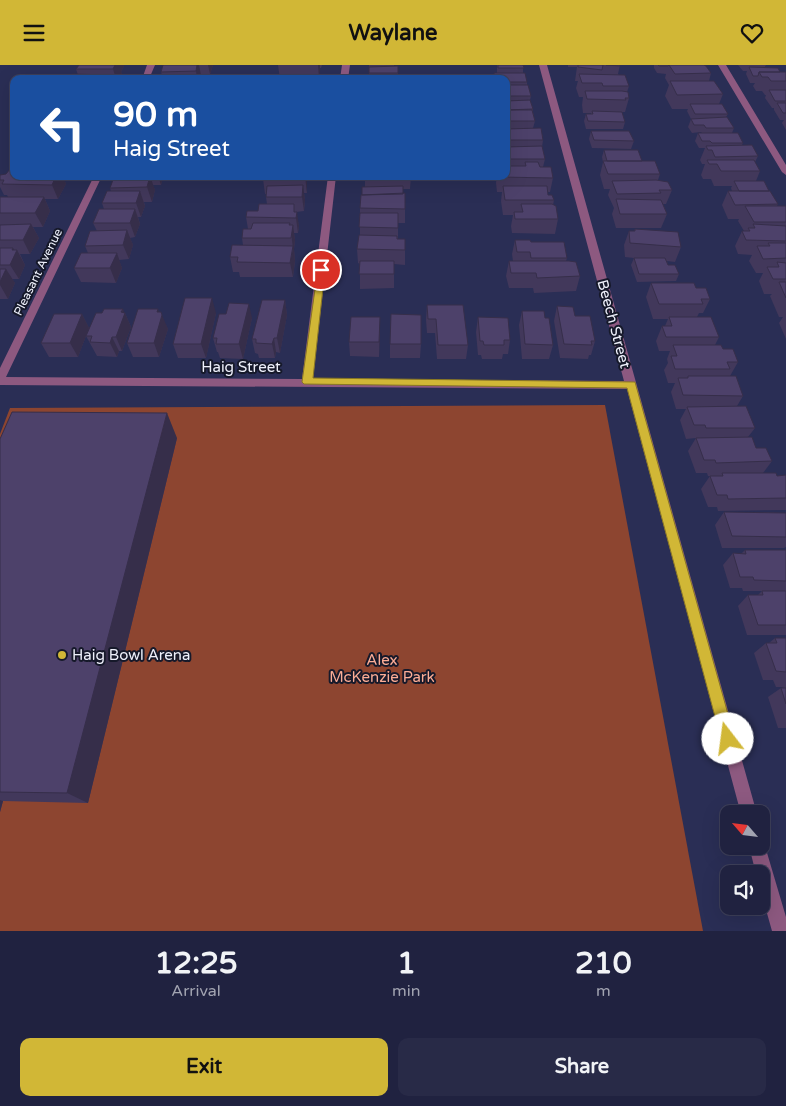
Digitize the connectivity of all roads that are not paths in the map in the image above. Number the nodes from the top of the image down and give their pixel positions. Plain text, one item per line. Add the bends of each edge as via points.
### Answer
1 (543, 65) edge
2 (722, 65) edge
3 (786, 172) edge
4 (96, 180) edge
5 (332, 180) edge
6 (0, 380) edge
7 (307, 382) junction
8 (631, 385) junction
9 (746, 805) edge
10 (760, 855) edge
11 (781, 931) edge

1 - 8 street, Beech Street
2 - 3 street
4 - 6 street, Pleasant Avenue
5 - 7 street
6 - 7 street, Haig Street
7 - 8 street, Haig Street
8 - 9 street, Beech Street
10 - 11 street

